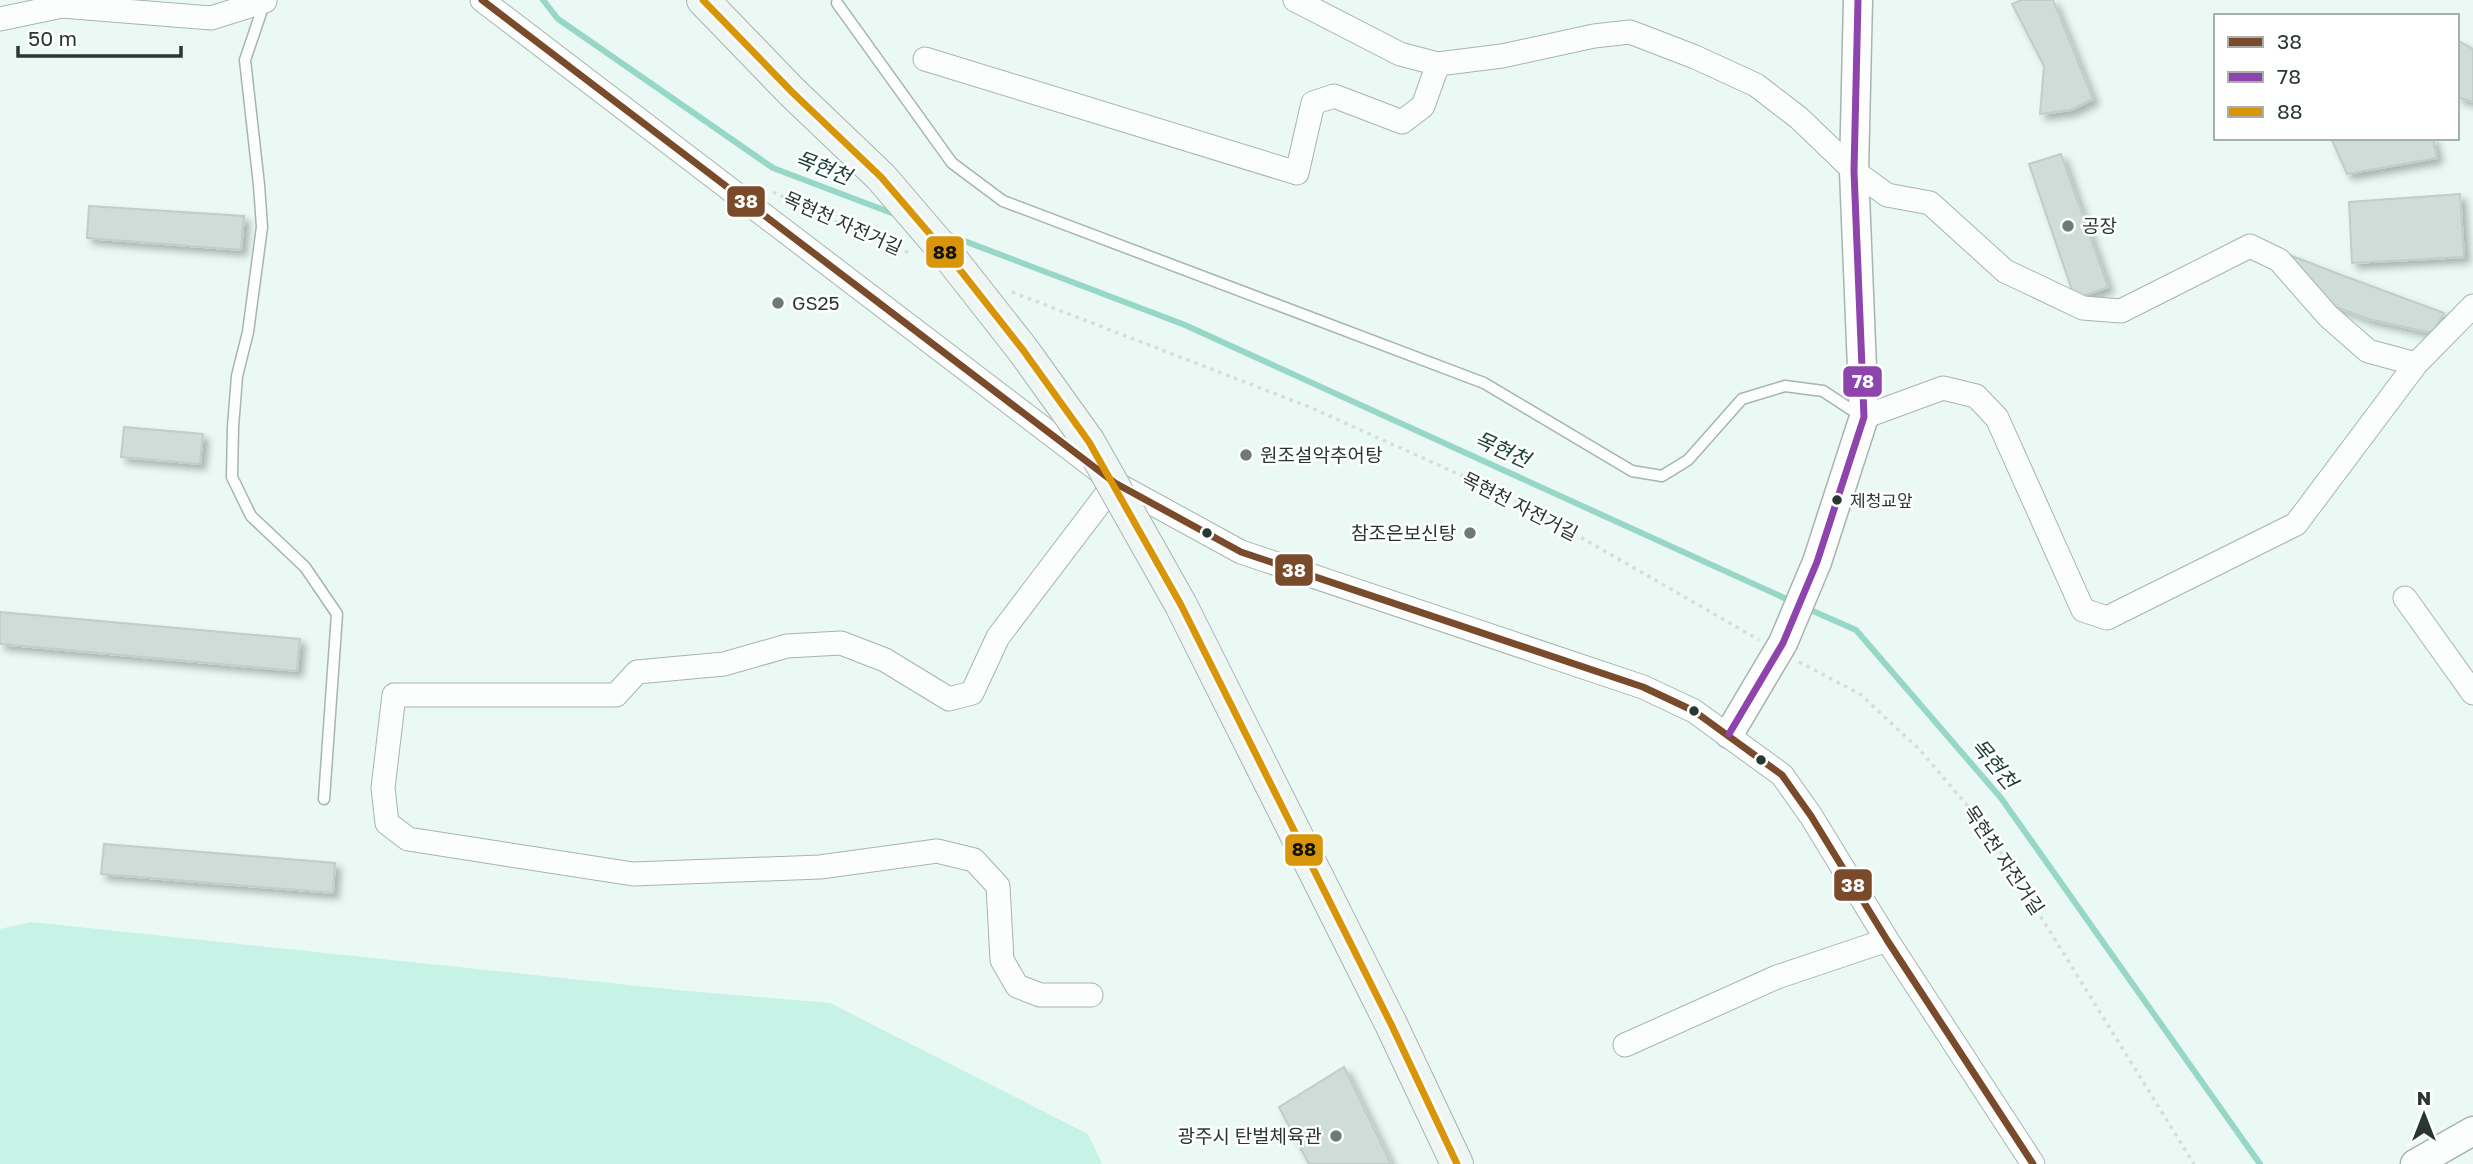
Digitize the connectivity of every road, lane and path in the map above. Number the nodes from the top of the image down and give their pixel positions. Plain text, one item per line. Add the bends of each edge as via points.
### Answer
1 (265, 0) edge
2 (482, 0) edge
3 (703, 0) edge
4 (1295, 0) edge
5 (1858, 0) edge
6 (836, 3) dead end
7 (0, 19) edge
8 (925, 59) dead end
9 (1438, 64) junction
10 (1854, 171) junction
11 (769, 190) dead end
12 (922, 258) dead end
13 (1000, 288) dead end
14 (2473, 306) edge
15 (2416, 364) junction
16 (1864, 417) junction
17 (1115, 483) junction
18 (2405, 598) dead end
19 (1780, 647) junction
20 (2473, 693) edge
21 (1728, 734) junction
22 (324, 799) dead end
23 (1887, 940) junction
24 (1091, 995) dead end
25 (1625, 1045) dead end
26 (2473, 1131) edge
27 (2425, 1162) edge
28 (1457, 1164) edge
29 (2033, 1164) edge
30 (2193, 1164) edge

1 - 7 street via 211,18 62,6
1 - 22 lane via 245,60 262,227 248,332 237,376 232,477 251,516 305,567 337,614
2 - 17 street
3 - 28 main road, bridge via 881,177 1023,349 1089,442 1181,605
4 - 9 street via 1400,54
5 - 10 street
6 - 16 lane via 952,163 1003,201 1484,383 1632,471 1661,477 1688,460 1742,399 1785,386 1823,391
8 - 9 street via 1297,173 1313,103 1334,96 1402,122 1423,106
9 - 10 street via 1630,32 1756,85 1799,118
10 - 15 street via 1887,195 1930,203 2005,271 2083,308 2121,311 2250,246 2279,260 2328,316 2368,351
10 - 16 street
11 - 12 path, 목현천 자전거길
13 - 19 path, 목현천 자전거길 via 1312,408 1518,501
14 - 15 street
15 - 16 street via 2295,524 2107,618 2083,610 1997,418 1976,396 1943,388
16 - 19 street via 1817,562
17 - 21 street via 1241,552 1643,687 1694,711
17 - 24 street via 998,637 972,692 949,699 886,660 841,643 787,646 724,664 638,672 617,695 394,695 383,788 387,823 408,839 633,874 820,867 937,851 974,860 998,886 1003,960 1017,986 1040,995
18 - 20 street
19 - 21 street
19 - 30 path, 목현천 자전거길 via 1860,694 1920,750 1984,825
21 - 23 street via 1782,775
23 - 25 street via 1777,977
23 - 29 street
26 - 27 street

